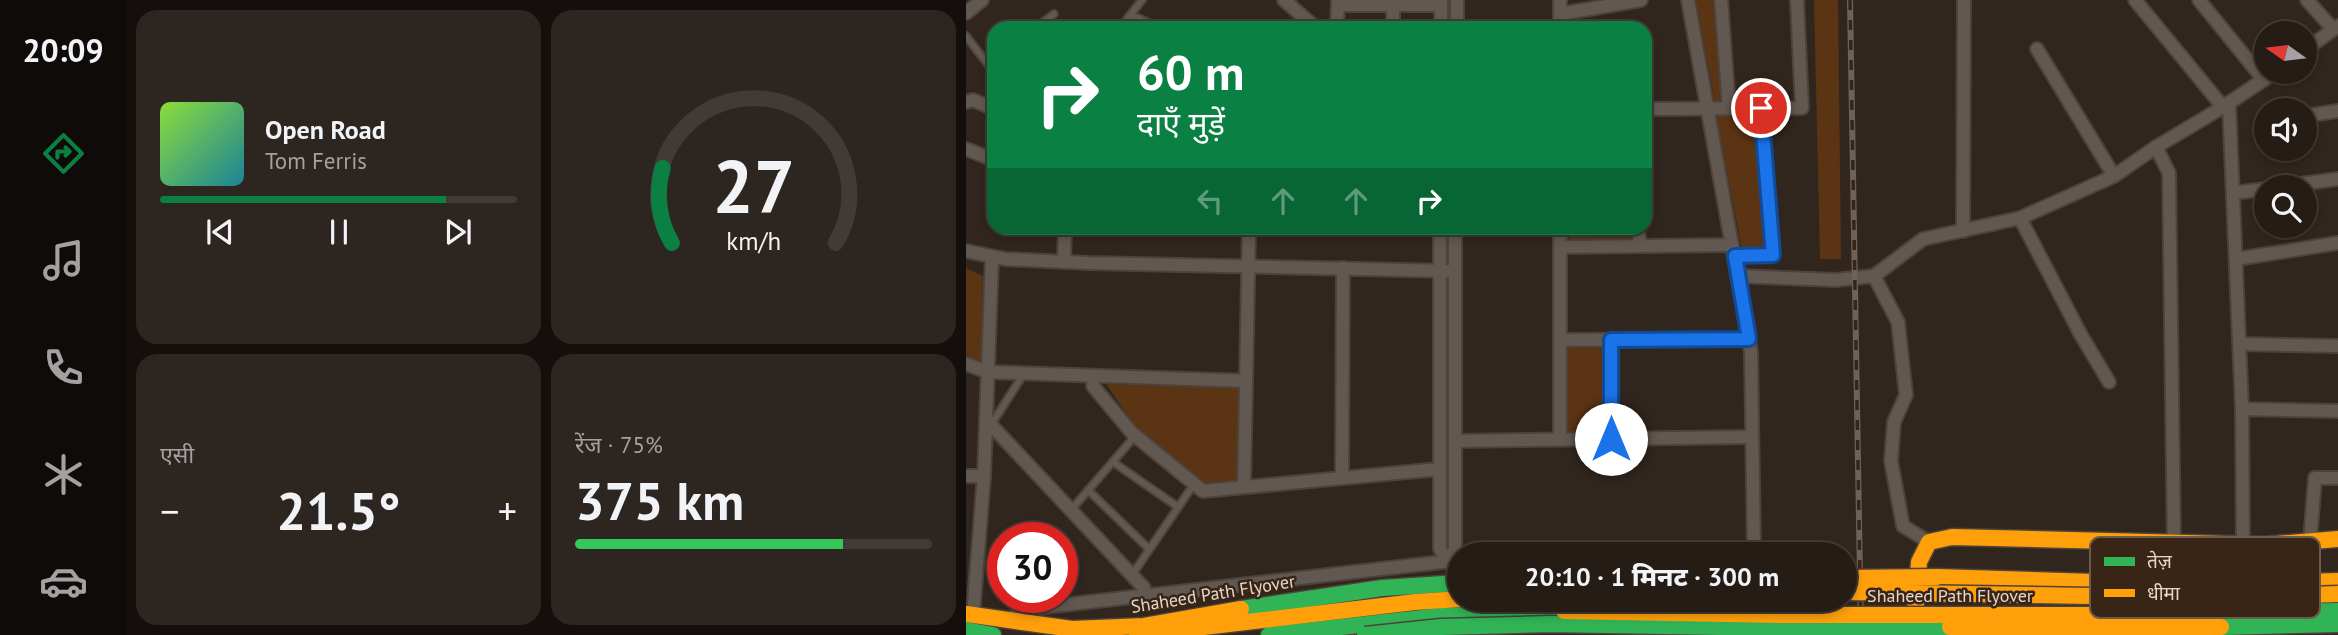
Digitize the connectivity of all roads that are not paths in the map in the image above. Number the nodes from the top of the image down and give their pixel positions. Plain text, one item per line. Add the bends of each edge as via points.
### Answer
1 (982, 0) edge
2 (1142, 0) edge
3 (1457, 0) edge
4 (1560, 0) edge
5 (1641, 0) edge
6 (1688, 0) edge
7 (1721, 0) edge
8 (1797, 0) edge
9 (1964, 0) edge
10 (2135, 0) edge
11 (2199, 0) edge
12 (2307, 0) edge
13 (1338, 2) edge
14 (1290, 3) edge
15 (1384, 3) edge
16 (1441, 3) edge
17 (966, 13) edge
18 (1054, 14) dead end
19 (1560, 14) junction
20 (1131, 15) junction
21 (1044, 21) edge
22 (1126, 21) edge
23 (1145, 21) edge
24 (1309, 21) edge
25 (1337, 21) edge
26 (1390, 21) edge
27 (1441, 21) edge
28 (1457, 21) edge
29 (1560, 21) edge
30 (2335, 27) edge
31 (966, 36) edge
32 (2317, 41) edge
33 (2037, 49) dead end
34 (987, 63) edge
35 (2254, 68) edge
36 (2258, 84) edge
37 (966, 102) edge
38 (2226, 105) junction
39 (987, 106) edge
40 (1708, 108) junction
41 (1729, 108) junction
42 (1761, 108) junction
43 (1652, 109) edge
44 (2338, 111) edge
45 (2317, 114) edge
46 (2156, 147) junction
47 (966, 149) edge
48 (987, 157) edge
49 (2114, 176) junction
50 (2338, 180) edge
51 (2317, 182) edge
52 (2254, 190) edge
53 (2233, 193) junction
54 (2020, 218) junction
55 (1963, 231) junction
56 (1065, 235) edge
57 (1249, 235) edge
58 (1440, 235) edge
59 (1455, 235) edge
60 (1560, 235) edge
61 (1639, 235) edge
62 (2338, 243) edge
63 (1641, 246) junction
64 (1560, 247) junction
65 (966, 251) edge
66 (1733, 251) junction
67 (992, 257) junction
68 (2236, 259) junction
69 (1064, 262) junction
70 (1248, 266) junction
71 (1343, 268) junction
72 (1440, 271) junction
73 (1455, 271) junction
74 (1738, 276) junction
75 (1874, 276) junction
76 (1749, 339) junction
77 (1560, 340) junction
78 (1611, 340) junction
79 (2240, 344) junction
80 (2338, 346) edge
81 (966, 364) edge
82 (988, 372) junction
83 (1024, 373) junction
84 (1094, 376) junction
85 (1246, 381) junction
86 (2109, 382) dead end
87 (2242, 409) junction
88 (2338, 411) edge
89 (988, 425) junction
90 (1135, 436) junction
91 (1752, 437) junction
92 (1560, 439) junction
93 (1611, 439) junction
94 (1455, 441) junction
95 (1113, 462) junction
96 (1440, 469) junction
97 (966, 476) edge
98 (984, 476) junction
99 (1342, 478) junction
100 (2338, 478) edge
101 (1194, 484) junction
102 (1244, 487) junction
103 (1088, 490) junction
104 (1178, 507) junction
105 (1071, 510) junction
106 (2174, 537) edge
107 (2244, 537) edge
108 (2310, 537) edge
109 (2338, 539) edge
110 (2320, 540) edge
111 (2090, 541) edge
112 (1455, 542) edge
113 (1754, 542) edge
114 (1930, 542) junction
115 (1149, 550) junction
116 (1447, 555) edge
117 (1447, 562) edge
118 (1132, 575) junction
119 (1857, 578) edge
120 (2338, 580) edge
121 (2320, 581) edge
122 (2090, 583) edge
123 (1447, 584) edge
124 (1857, 592) edge
125 (1145, 594) junction
126 (2338, 594) edge
127 (2090, 595) edge
128 (2320, 595) edge
129 (1447, 599) edge
130 (2338, 611) edge
131 (1539, 612) edge
132 (1563, 612) edge
133 (1618, 612) edge
134 (1795, 612) edge
135 (1810, 612) edge
136 (2320, 612) edge
137 (2090, 615) edge
138 (2193, 618) edge
139 (2253, 618) edge
140 (968, 620) edge
141 (1007, 620) junction
142 (1549, 624) junction
143 (2338, 624) edge
144 (2171, 627) junction
145 (2275, 627) junction
146 (993, 635) edge
147 (1137, 635) edge
148 (1269, 635) edge
149 (1365, 635) edge
150 (1794, 635) edge
151 (1808, 635) edge
152 (1913, 635) edge

1 - 17 street
2 - 20 lane
3 - 28 street
4 - 19 street
5 - 19 street
6 - 40 street
7 - 41 street
8 - 42 street via 1802,108
9 - 55 street
10 - 38 street
11 - 35 street
12 - 30 street
13 - 15 street
13 - 25 street
14 - 24 street
15 - 16 street
15 - 26 street
16 - 27 street
18 - 21 lane
19 - 29 street
20 - 22 lane
20 - 23 lane
30 - 32 street
31 - 34 lane
33 - 49 street
36 - 38 street
37 - 39 street
38 - 46 street
38 - 53 street
40 - 41 street
40 - 43 street
40 - 66 street
41 - 42 street
42 - 66 street via 1773,255
44 - 45 street
46 - 49 street
46 - 106 street via 2169,173
47 - 48 street
49 - 54 street
50 - 51 street
52 - 53 street
53 - 68 street
54 - 55 street
54 - 86 street
55 - 75 street via 1923,239
56 - 69 street
57 - 70 street
58 - 72 street
59 - 73 street
60 - 64 street
61 - 63 street
62 - 68 street
63 - 64 street
63 - 66 street
64 - 77 street
65 - 67 street
66 - 74 street
67 - 69 street
67 - 82 street
68 - 79 street
69 - 70 street
70 - 71 street
70 - 85 street
71 - 72 street
71 - 99 street
72 - 73 street
72 - 96 street
73 - 94 street
74 - 75 street via 1836,280
74 - 76 street
75 - 114 street via 1898,322 1906,395 1895,422 1891,461 1903,526
76 - 78 street
76 - 91 street
77 - 78 street
77 - 92 street
78 - 93 street
79 - 80 street
79 - 87 street
81 - 82 street
82 - 83 street
82 - 89 street
83 - 84 street
83 - 89 lane
84 - 85 street
84 - 90 street via 1094,386
85 - 102 street
87 - 88 street
87 - 107 street
89 - 98 street
89 - 105 street
90 - 95 lane
90 - 101 street
91 - 93 street
91 - 113 street
92 - 93 street
92 - 94 street
94 - 112 street
95 - 103 lane
95 - 104 lane
96 - 99 street
96 - 116 street via 1440,549
97 - 98 street
98 - 140 street
99 - 102 street
100 - 108 street via 2315,478
101 - 102 street via 1203,491
101 - 104 lane
103 - 105 lane
103 - 115 lane
104 - 115 lane
105 - 118 street
109 - 110 main road
111 - 114 main road via 1952,537
114 - 152 main road via 1919,562
115 - 118 lane
117 - 125 street
118 - 125 street
119 - 122 main road, Shaheed Path Flyover, bridge
120 - 121 main road, Shaheed Path Flyover
123 - 141 main road, Shaheed Path Flyover via 1382,588 1144,626 1072,629
124 - 127 main road, Shaheed Path Flyover, bridge
125 - 141 street via 1027,609
126 - 128 main road, Shaheed Path Flyover, bridge
129 - 147 main road, Shaheed Path Flyover
130 - 136 main road, Shaheed Path Flyover, bridge
131 - 148 main road, Shaheed Path Flyover via 1441,616
132 - 142 main road, bridge
133 - 137 main road, Shaheed Path Flyover, bridge
134 - 150 street
135 - 151 street
138 - 144 main road, bridge
139 - 145 main road, bridge
140 - 141 main road, Shaheed Path Flyover
140 - 146 main road
142 - 144 main road, Shaheed Path Flyover, bridge
142 - 149 main road, Shaheed Path Flyover, bridge
143 - 145 main road, Shaheed Path Flyover, bridge
144 - 145 main road, Shaheed Path Flyover, bridge

